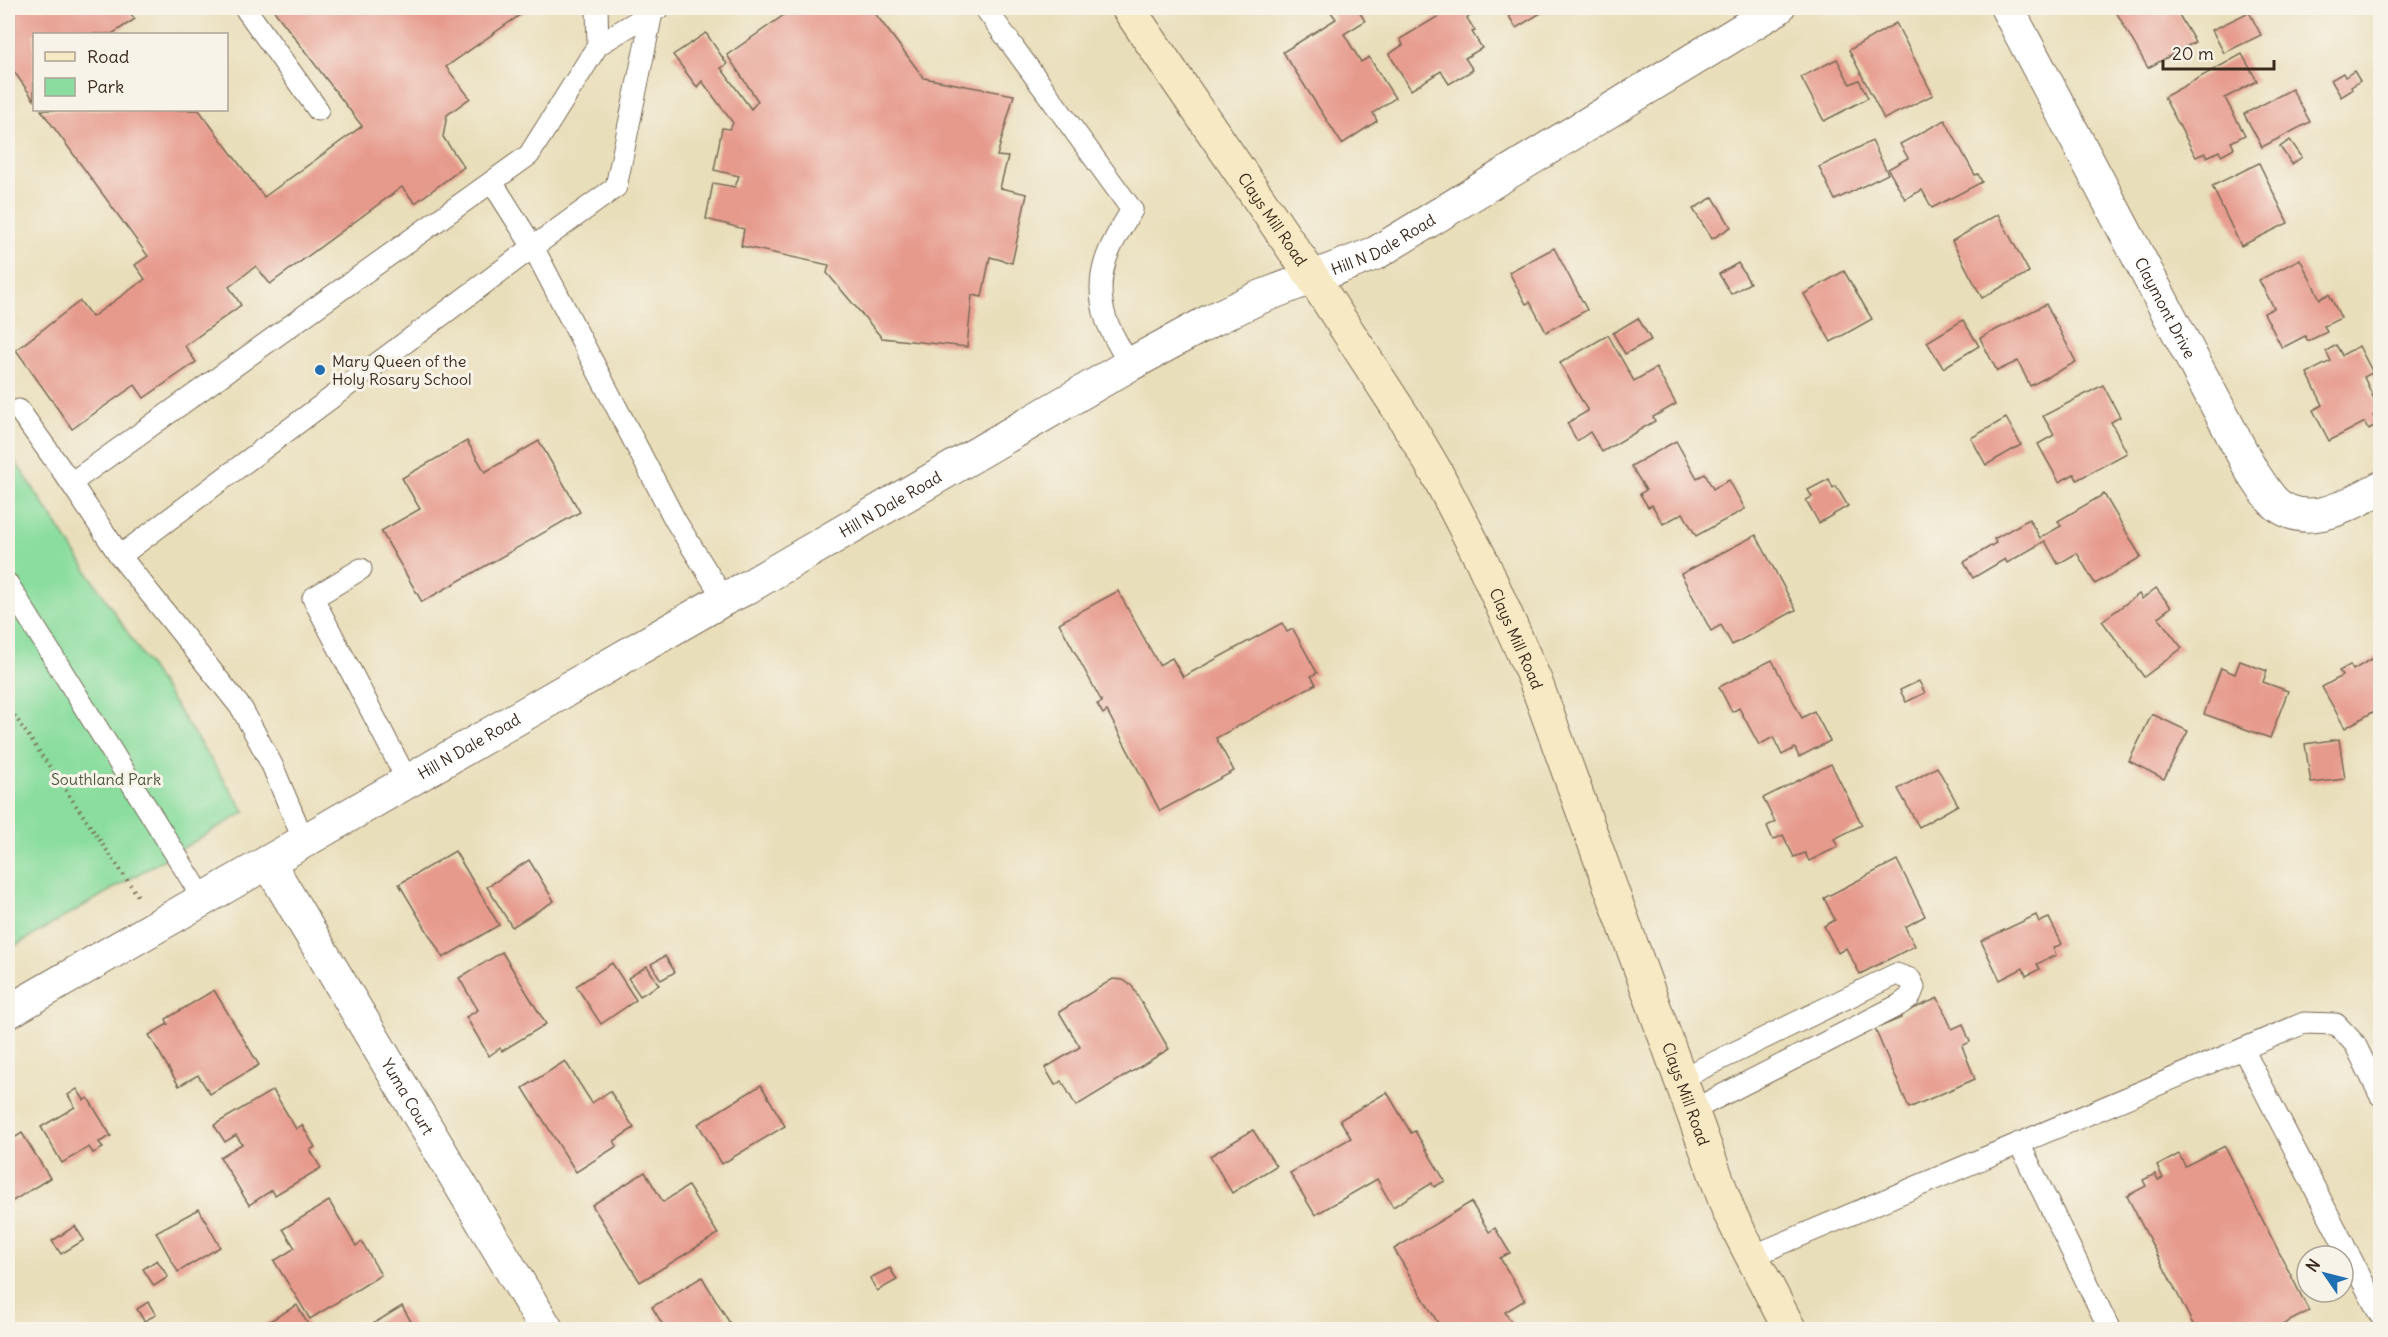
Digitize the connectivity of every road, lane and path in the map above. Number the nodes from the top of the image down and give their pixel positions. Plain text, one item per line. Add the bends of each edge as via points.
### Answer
1 (245, 8) edge
2 (597, 8) edge
3 (985, 8) edge
4 (1128, 8) edge
5 (1778, 8) edge
6 (2007, 8) edge
7 (656, 10) edge
8 (598, 45) junction
9 (318, 110) dead end
10 (492, 182) junction
11 (533, 247) junction
12 (1313, 278) junction
13 (1129, 365) junction
14 (19, 410) dead end
15 (71, 483) junction
16 (2380, 488) edge
17 (120, 556) junction
18 (361, 569) dead end
19 (8, 584) edge
20 (724, 599) junction
21 (8, 706) edge
22 (408, 782) junction
23 (304, 841) junction
24 (268, 862) junction
25 (204, 900) junction
26 (159, 926) junction
27 (8, 1012) edge
28 (2243, 1049) junction
29 (1680, 1079) junction
30 (2380, 1095) edge
31 (1691, 1111) junction
32 (2019, 1143) junction
33 (1750, 1257) junction
34 (2380, 1315) edge
35 (547, 1329) edge
36 (1790, 1329) edge
37 (2110, 1329) edge

1 - 9 lane
2 - 8 lane
3 - 13 lane via 1132,210 1111,242 1100,279 1106,319
4 - 12 main road, Clays Mill Road
5 - 12 street, Hill N Dale Road via 1376,253
6 - 16 street, Claymont Drive via 2251,470 2272,500 2297,515 2326,513
7 - 8 lane
7 - 11 lane via 616,187
8 - 10 lane via 529,155
10 - 11 lane
10 - 15 lane
11 - 17 lane
11 - 20 lane via 675,520
12 - 13 street, Hill N Dale Road via 1240,307
12 - 29 main road, Clays Mill Road via 1437,472 1482,561 1535,680
13 - 20 street, Hill N Dale Road
14 - 15 lane
15 - 17 lane
17 - 23 lane via 242,709 272,765
18 - 22 lane via 313,598
19 - 25 lane
20 - 22 street, Hill N Dale Road
21 - 26 path
22 - 23 street, Hill N Dale Road
23 - 24 street, Hill N Dale Road
24 - 25 street, Hill N Dale Road
24 - 35 street, Yuma Court
25 - 26 street, Hill N Dale Road
26 - 27 street, Hill N Dale Road
28 - 30 lane via 2304,1023 2336,1024 2355,1044
28 - 32 lane
28 - 34 lane
29 - 31 main road, Clays Mill Road
29 - 31 lane via 1896,974 1910,979 1914,987 1910,997 1899,1005
31 - 33 main road, Clays Mill Road
32 - 33 lane
32 - 37 lane
33 - 36 main road, Clays Mill Road

